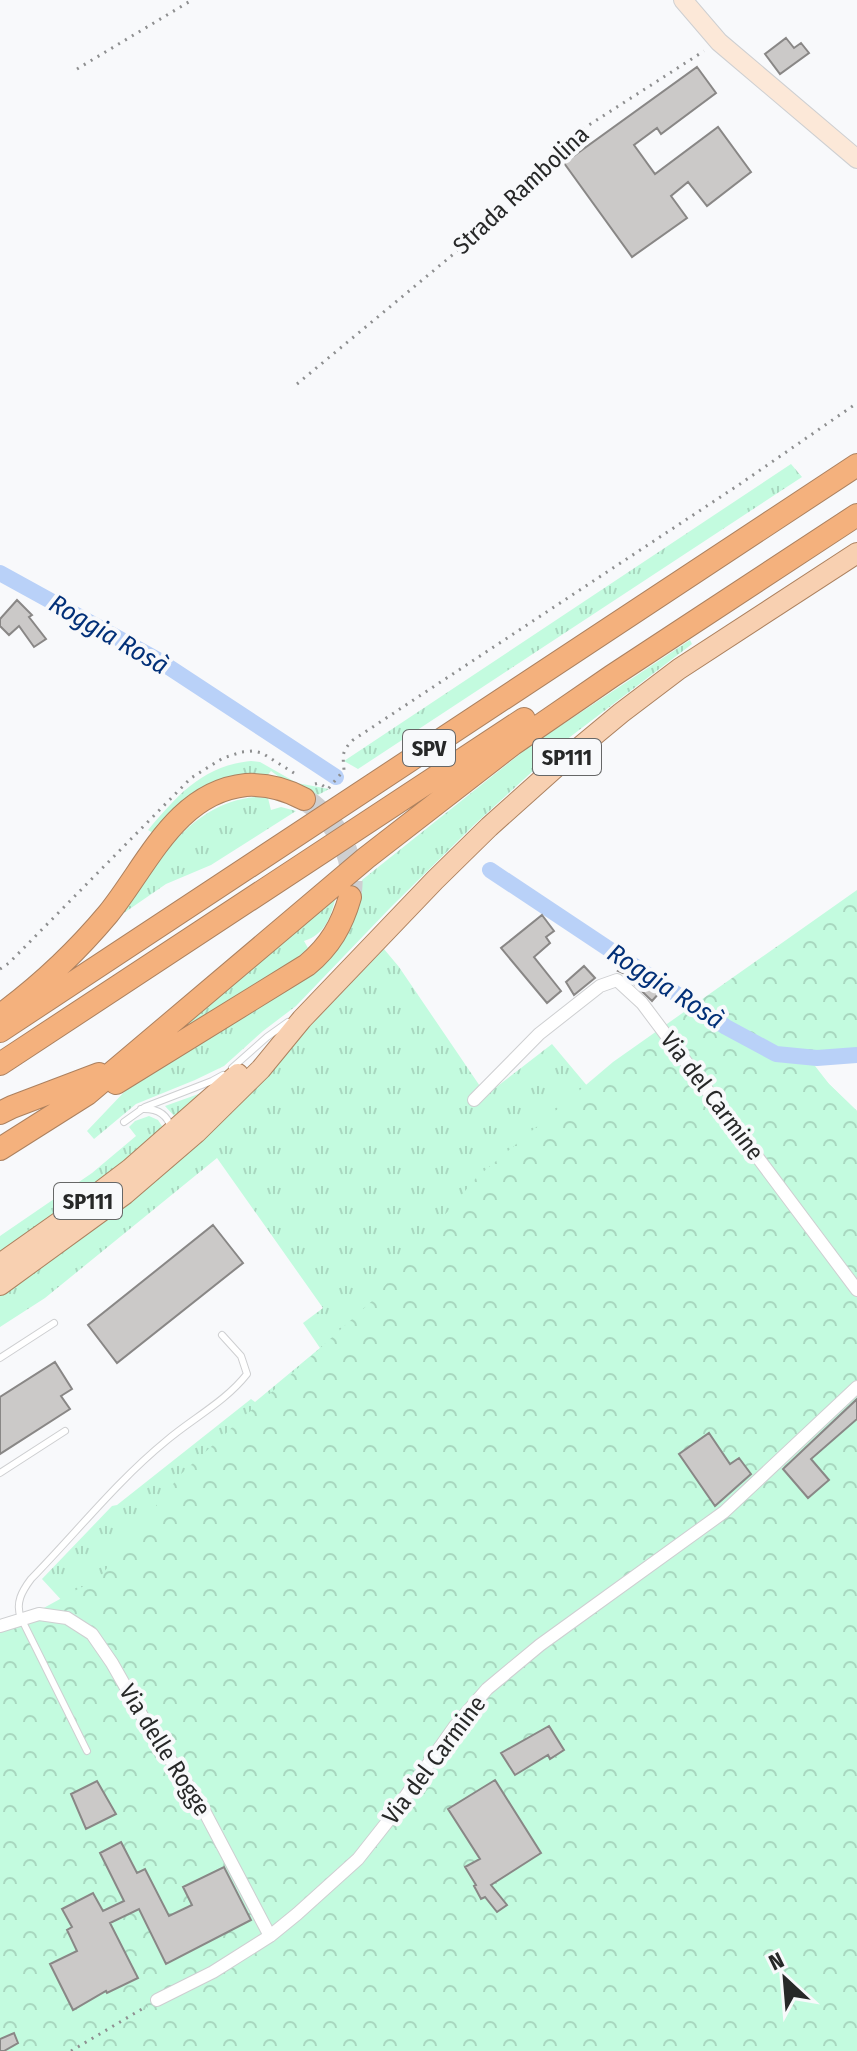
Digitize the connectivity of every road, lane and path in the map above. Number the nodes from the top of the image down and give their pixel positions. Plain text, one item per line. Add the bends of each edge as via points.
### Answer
1 (192, 0) edge
2 (683, 0) edge
3 (719, 42) junction
4 (77, 69) dead end
5 (857, 159) edge
6 (297, 384) dead end
7 (857, 403) edge
8 (857, 465) edge
9 (857, 500) edge
10 (857, 515) edge
11 (857, 553) edge
12 (328, 789) dead end
13 (304, 799) tunnel mouth
14 (350, 897) tunnel mouth
15 (309, 1012) junction
16 (0, 1015) edge
17 (0, 1031) edge
18 (0, 1064) edge
19 (118, 1067) junction
20 (87, 1094) junction
21 (474, 1100) dead end
22 (141, 1109) junction
23 (0, 1113) edge
24 (124, 1122) dead end
25 (172, 1133) junction
26 (0, 1149) edge
27 (125, 1183) dead end
28 (114, 1192) dead end
29 (3, 1272) edge
30 (857, 1290) edge
31 (54, 1323) dead end
32 (222, 1335) dead end
33 (0, 1358) edge
34 (857, 1387) edge
35 (65, 1431) dead end
36 (0, 1473) edge
37 (21, 1618) junction
38 (0, 1626) edge
39 (87, 1751) dead end
40 (270, 1936) junction
41 (157, 2000) joint
42 (71, 2051) edge

1 - 4 path
2 - 3 street
3 - 5 street
3 - 6 path, Strada Rambolina via 575,134 515,203
7 - 12 path via 353,740 342,756 344,770
8 - 17 highway, SPV
9 - 18 highway, SPV
10 - 19 highway via 480,769
11 - 15 main road, SP111 via 679,669 567,758 435,880
13 - 16 highway via 255,785 220,790 199,802 168,832 91,934
14 - 20 highway via 332,940 307,965 126,1078
15 - 22 lane via 271,1033 219,1078
15 - 25 main road, SP111
15 - 29 main road, SP111 via 261,1069 178,1150 92,1220
19 - 20 highway
19 - 23 highway
20 - 26 highway
21 - 30 street, Via del Carmine via 539,1034 600,986 617,980 651,1015
22 - 24 lane
22 - 25 lane via 163,1114
25 - 27 lane via 169,1146
25 - 29 main road, SP111
28 - 29 lane
31 - 33 lane
32 - 37 lane via 241,1356 247,1374 165,1441 31,1579 19,1599
34 - 40 street, Via del Carmine via 724,1512 487,1689 358,1859
35 - 36 lane
37 - 38 street, Via delle Rogge
37 - 39 lane
37 - 40 street, Via delle Rogge via 67,1618 92,1634 200,1803
40 - 41 street, Via del Carmine
41 - 42 path

